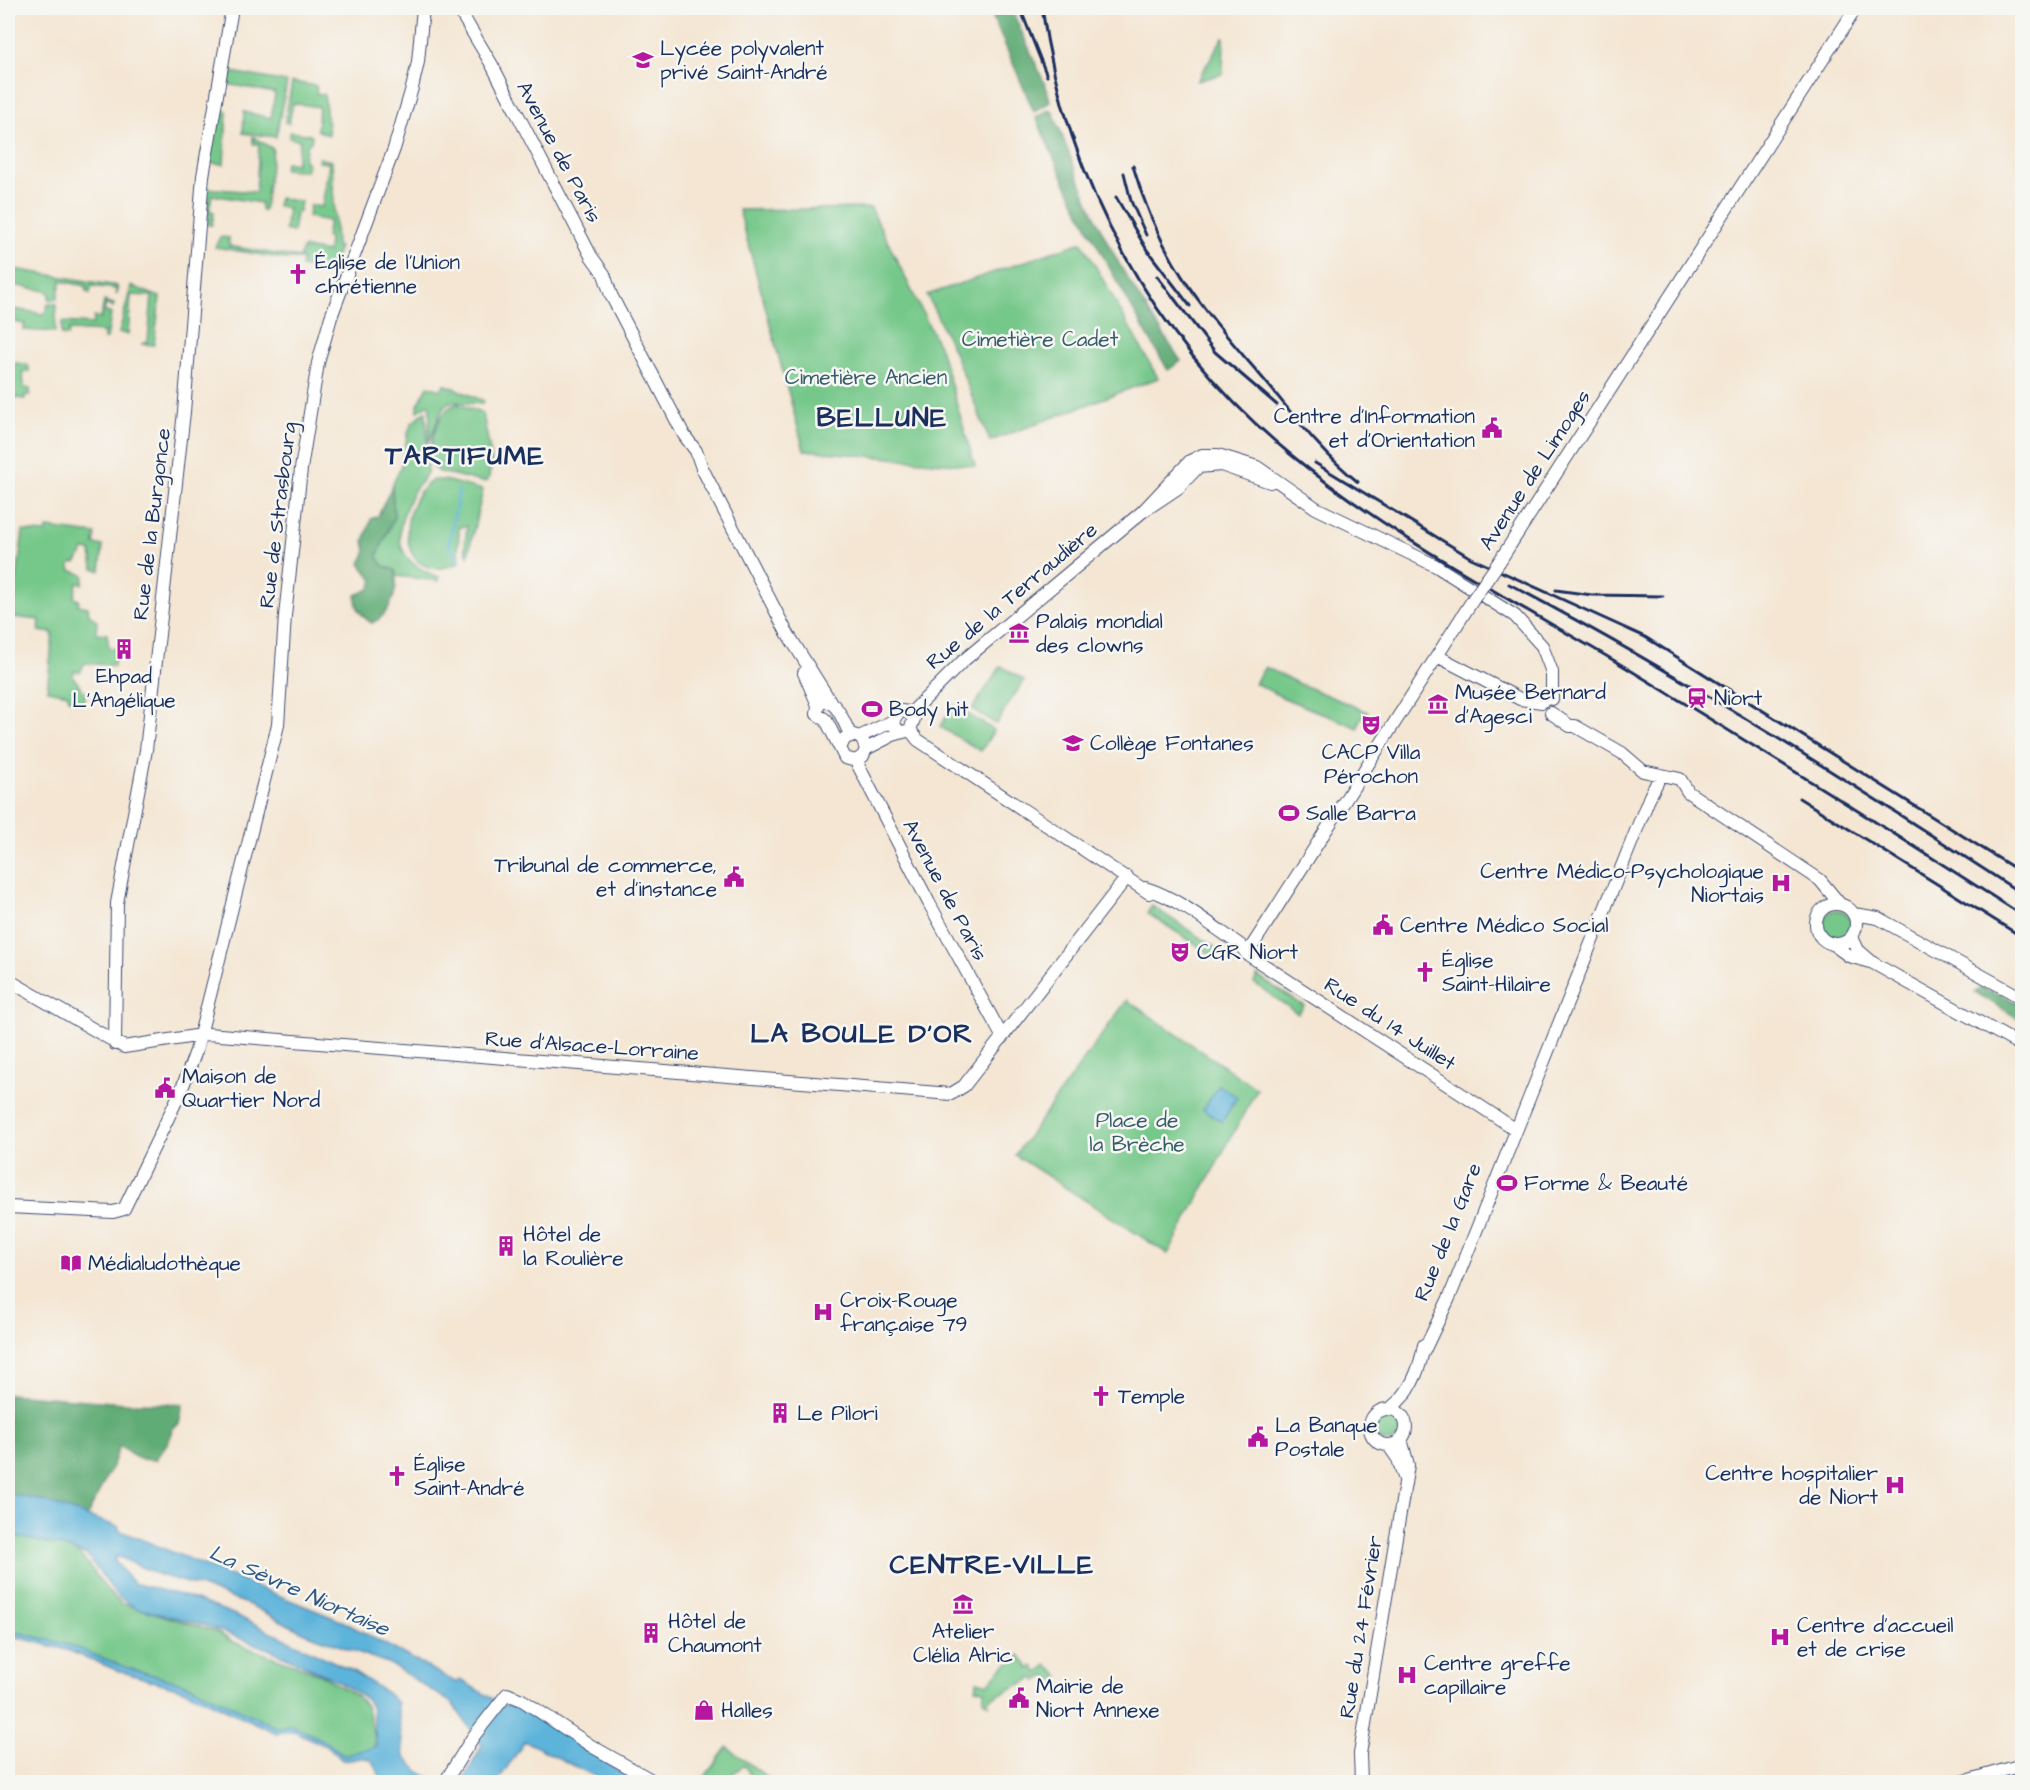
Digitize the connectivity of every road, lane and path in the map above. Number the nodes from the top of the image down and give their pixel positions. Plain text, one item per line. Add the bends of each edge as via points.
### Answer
1 (232, 8) edge
2 (423, 8) edge
3 (458, 8) edge
4 (467, 8) edge
5 (1856, 8) edge
6 (492, 65) junction
7 (786, 631) junction
8 (1439, 657) junction
9 (818, 705) junction
10 (833, 705) junction
11 (1548, 705) junction
12 (911, 713) junction
13 (826, 720) junction
14 (893, 721) junction
15 (906, 731) junction
16 (855, 736) junction
17 (841, 746) junction
18 (866, 749) junction
19 (856, 760) junction
20 (1661, 775) junction
21 (1127, 877) junction
22 (1820, 880) junction
23 (1839, 903) junction
24 (1823, 908) junction
25 (1854, 914) junction
26 (1888, 925) junction
27 (1854, 934) junction
28 (1831, 943) junction
29 (1245, 953) junction
30 (1873, 963) junction
31 (8, 980) edge
32 (2022, 998) edge
33 (198, 1034) junction
34 (1002, 1036) junction
35 (225, 1037) junction
36 (115, 1044) junction
37 (2022, 1046) edge
38 (196, 1051) junction
39 (1515, 1129) junction
40 (8, 1207) edge
41 (1415, 1376) junction
42 (1392, 1407) junction
43 (1405, 1421) junction
44 (1401, 1439) junction
45 (1389, 1446) junction
46 (1404, 1479) junction
47 (2022, 1765) edge
48 (445, 1782) edge
49 (655, 1782) edge
50 (1361, 1782) edge
51 (1962, 1782) edge

1 - 36 main road, Rue de la Burgonce via 202,176 184,412 146,750 117,903
2 - 33 main road, Rue de Strasbourg via 412,88 394,149 331,317 318,363 301,469 278,725
3 - 6 main road, Avenue de Paris
4 - 6 main road, Avenue de Paris
5 - 8 main road, Avenue de Limoges, bridge
6 - 7 main road, Avenue de Paris via 604,274 611,295 684,435 696,451
7 - 9 main road, Avenue de Paris
7 - 10 main road, Avenue de Paris
8 - 11 main road via 1520,699
8 - 29 main road, Avenue de Limoges
9 - 10 main road via 825,700
9 - 13 main road via 817,714
10 - 13 main road via 833,717
10 - 16 main road, Avenue de Paris
11 - 12 main road, Rue de la Terraudière via 1550,666 1542,646 1515,616 1436,566 1345,524 1286,489 1267,472 1231,458 1202,455 1178,488 1142,512 963,661
11 - 20 main road via 1570,726 1639,758
12 - 14 main road via 901,711
12 - 15 main road via 915,722
13 - 17 main road
14 - 15 main road via 895,727
14 - 16 main road
15 - 18 main road
15 - 21 main road, Rue du 14 Juillet
16 - 17 main road via 845,738
16 - 18 main road
17 - 19 main road via 845,758
18 - 19 main road
19 - 34 main road, Avenue de Paris
20 - 22 main road via 1680,792 1688,792
20 - 39 main road, Rue de la Gare
21 - 29 main road, Rue du 14 Juillet via 1218,940
21 - 34 main road
22 - 23 main road
22 - 24 main road via 1825,894
23 - 24 main road
23 - 25 main road
24 - 28 main road via 1816,928 1821,938
25 - 26 main road via 1874,916
25 - 27 main road
26 - 27 main road via 1870,923
26 - 32 main road
27 - 28 main road via 1845,942
27 - 30 main road via 1858,950
28 - 30 main road via 1849,956
29 - 39 main road, Rue du 14 Juillet
30 - 37 main road
31 - 36 main road
33 - 35 main road, Rue d'Alsace-Lorraine
33 - 36 main road, Rue d'Alsace-Lorraine via 124,1047
33 - 38 main road, Rue de Strasbourg
34 - 35 main road, Rue d'Alsace-Lorraine via 956,1093
35 - 38 main road
38 - 40 main road, Rue de Strasbourg via 124,1209 113,1212
39 - 41 main road, Rue de la Gare
41 - 42 main road, Rue de la Gare via 1407,1394
41 - 43 main road, Rue de la Gare
42 - 43 main road via 1402,1413
42 - 45 main road via 1379,1411 1371,1427 1375,1443
43 - 44 main road
44 - 45 main road
44 - 46 main road, Rue du 24 Février via 1408,1459
45 - 46 main road via 1400,1462
46 - 50 main road, Rue du 24 Février via 1360,1754
47 - 51 main road
48 - 49 main road via 475,1734 504,1699 522,1700

